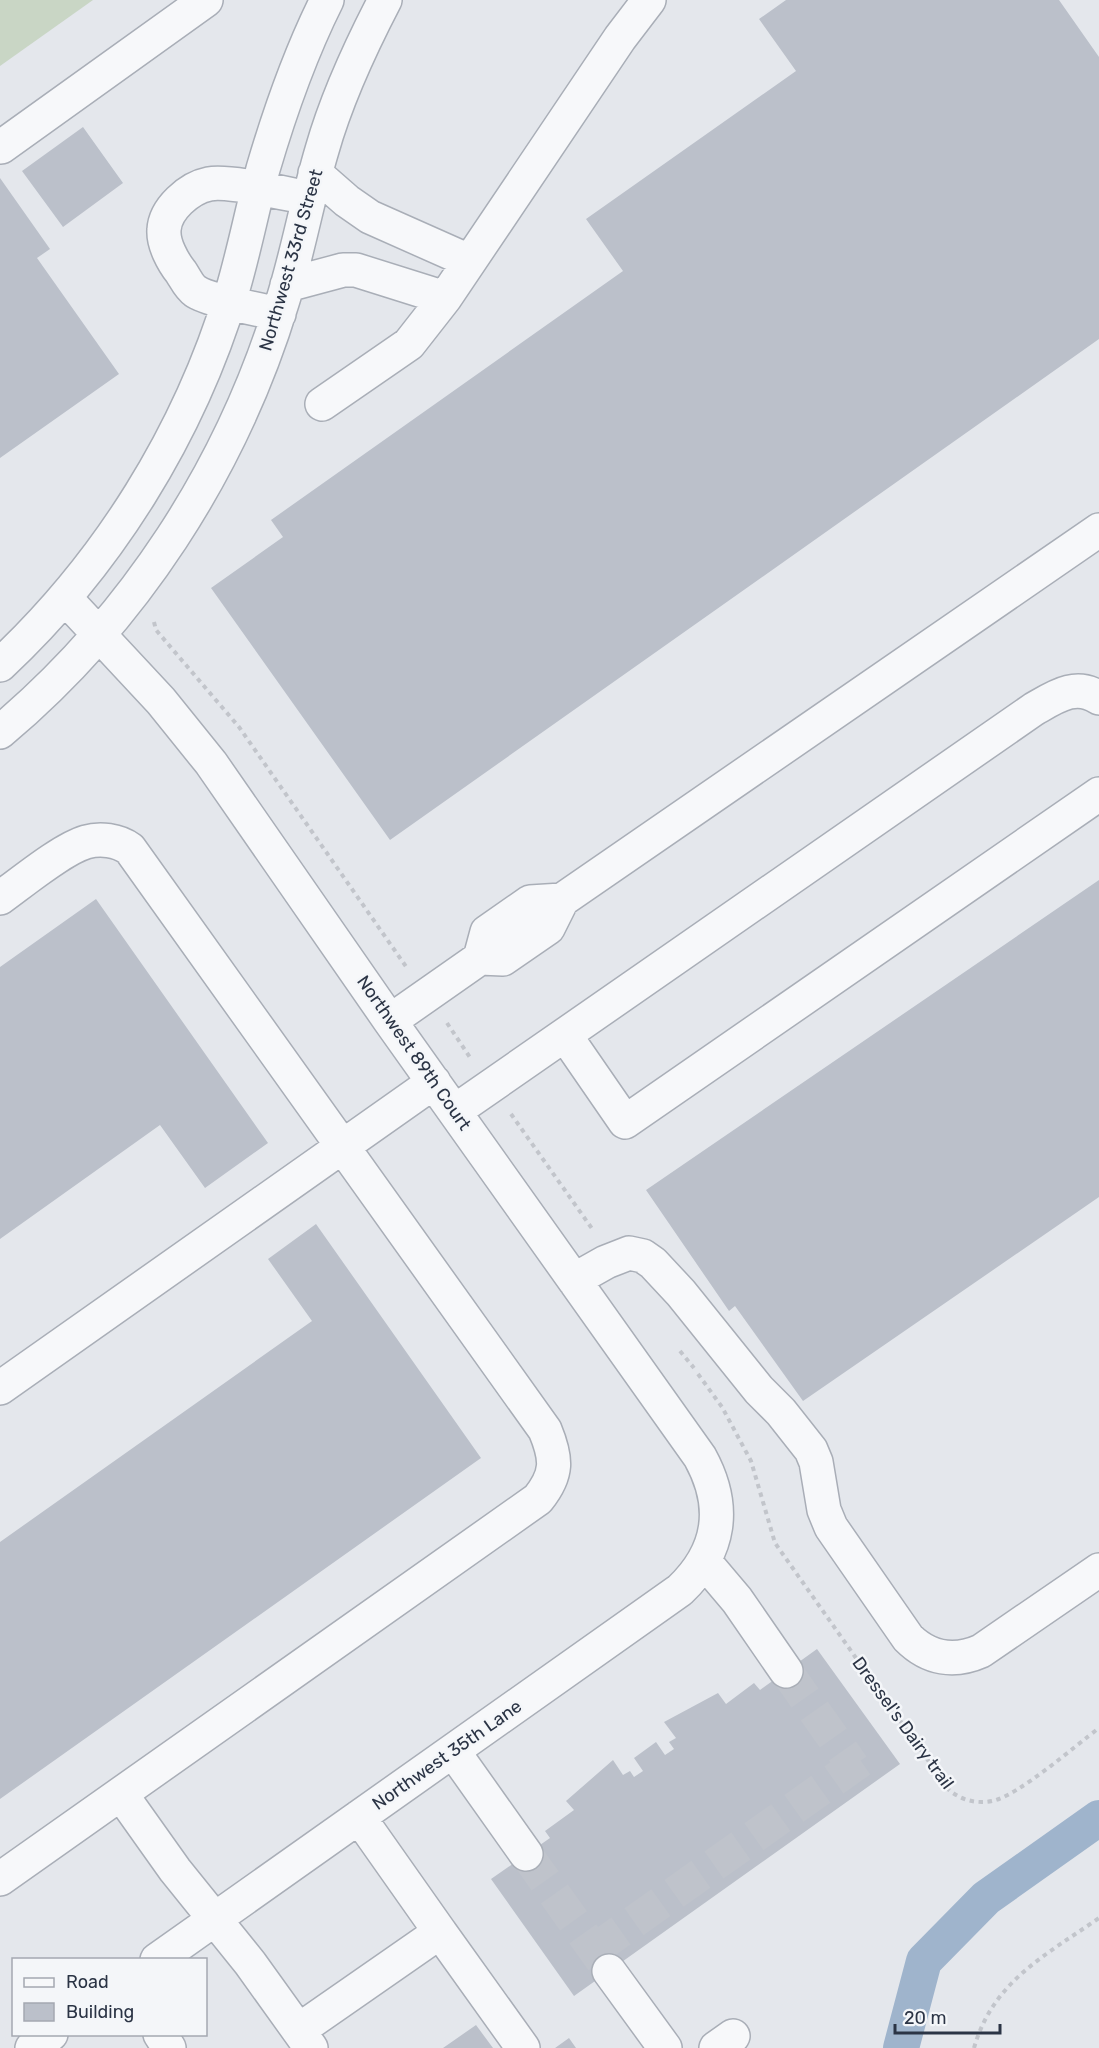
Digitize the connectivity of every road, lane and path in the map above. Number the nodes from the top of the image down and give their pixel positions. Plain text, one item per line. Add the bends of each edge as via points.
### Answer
1 (206, 0) edge
2 (327, 0) edge
3 (385, 0) edge
4 (649, 0) edge
5 (1, 147) edge
6 (312, 186) junction
7 (258, 189) junction
8 (470, 261) junction
9 (445, 298) junction
10 (283, 299) junction
11 (229, 302) junction
12 (322, 404) dead end
13 (1099, 530) edge
14 (65, 598) junction
15 (153, 621) dead end
16 (100, 634) junction
17 (1, 663) edge
18 (1094, 689) edge
19 (0, 732) edge
20 (1099, 794) edge
21 (0, 898) edge
22 (385, 936) dead end
23 (390, 1021) junction
24 (565, 1035) junction
25 (458, 1038) dead end
26 (477, 1067) dead end
27 (434, 1082) junction
28 (455, 1111) junction
29 (509, 1111) dead end
30 (342, 1147) junction
31 (594, 1230) dead end
32 (574, 1280) junction
33 (677, 1347) dead end
34 (0, 1388) edge
35 (709, 1546) junction
36 (1099, 1570) edge
37 (786, 1671) tunnel mouth
38 (1099, 1728) edge
39 (453, 1751) junction
40 (121, 1794) junction
41 (359, 1817) junction
42 (526, 1854) tunnel mouth
43 (0, 1879) edge
44 (1099, 1918) edge
45 (214, 1919) junction
46 (440, 1932) junction
47 (158, 1958) edge
48 (609, 1971) tunnel mouth
49 (48, 2036) edge
50 (305, 2039) edge
51 (32, 2048) edge
52 (523, 2048) edge
53 (665, 2048) edge
54 (974, 2048) edge

1 - 5 street
2 - 7 street via 293,76
3 - 6 street, Northwest 33rd Street via 342,91
4 - 8 street
6 - 7 street
6 - 8 street via 347,201 370,217
6 - 10 street, Northwest 33rd Street
7 - 11 street
7 - 11 street via 210,183 194,190 169,214 164,231 168,250 194,291
8 - 9 street
9 - 10 street via 356,270 343,270
9 - 12 street via 409,344
10 - 11 street
10 - 16 street, Northwest 33rd Street via 250,393 212,473 157,562
11 - 14 street via 200,380 159,462 124,520
13 - 23 street via 562,900 548,928 503,959 480,958
14 - 16 street, Northwest 89th Court
14 - 17 street
15 - 22 path via 156,630 239,727
16 - 19 street, Northwest 33rd Street
16 - 23 street, Northwest 89th Court via 211,763
18 - 24 street via 1063,693 1034,709
20 - 24 street via 625,1122
21 - 30 street via 87,842 113,841 130,849
23 - 27 street, Northwest 89th Court
24 - 28 street
25 - 26 path
27 - 28 street, Northwest 89th Court
27 - 30 street
28 - 32 street, Northwest 89th Court
29 - 31 path
30 - 34 street
30 - 40 street via 545,1430 554,1472 538,1499
32 - 35 street, Northwest 89th Court via 709,1473 718,1513
32 - 36 street via 629,1253 653,1263 801,1436 816,1462 831,1527 908,1638 925,1651 948,1658 981,1651
33 - 38 path, Dressel's Dairy trail via 710,1389 742,1442 775,1544 956,1796 974,1801 1001,1798
35 - 37 street via 737,1600
35 - 39 street, Northwest 35th Lane via 688,1582 675,1594
39 - 41 street, Northwest 35th Lane
39 - 42 street
40 - 43 street
40 - 45 street
41 - 45 street, Northwest 35th Lane
41 - 46 street
44 - 54 path via 1008,1985 987,2015
45 - 47 street, Northwest 35th Lane
45 - 50 street
46 - 50 street
46 - 52 street
48 - 53 street
49 - 51 street

